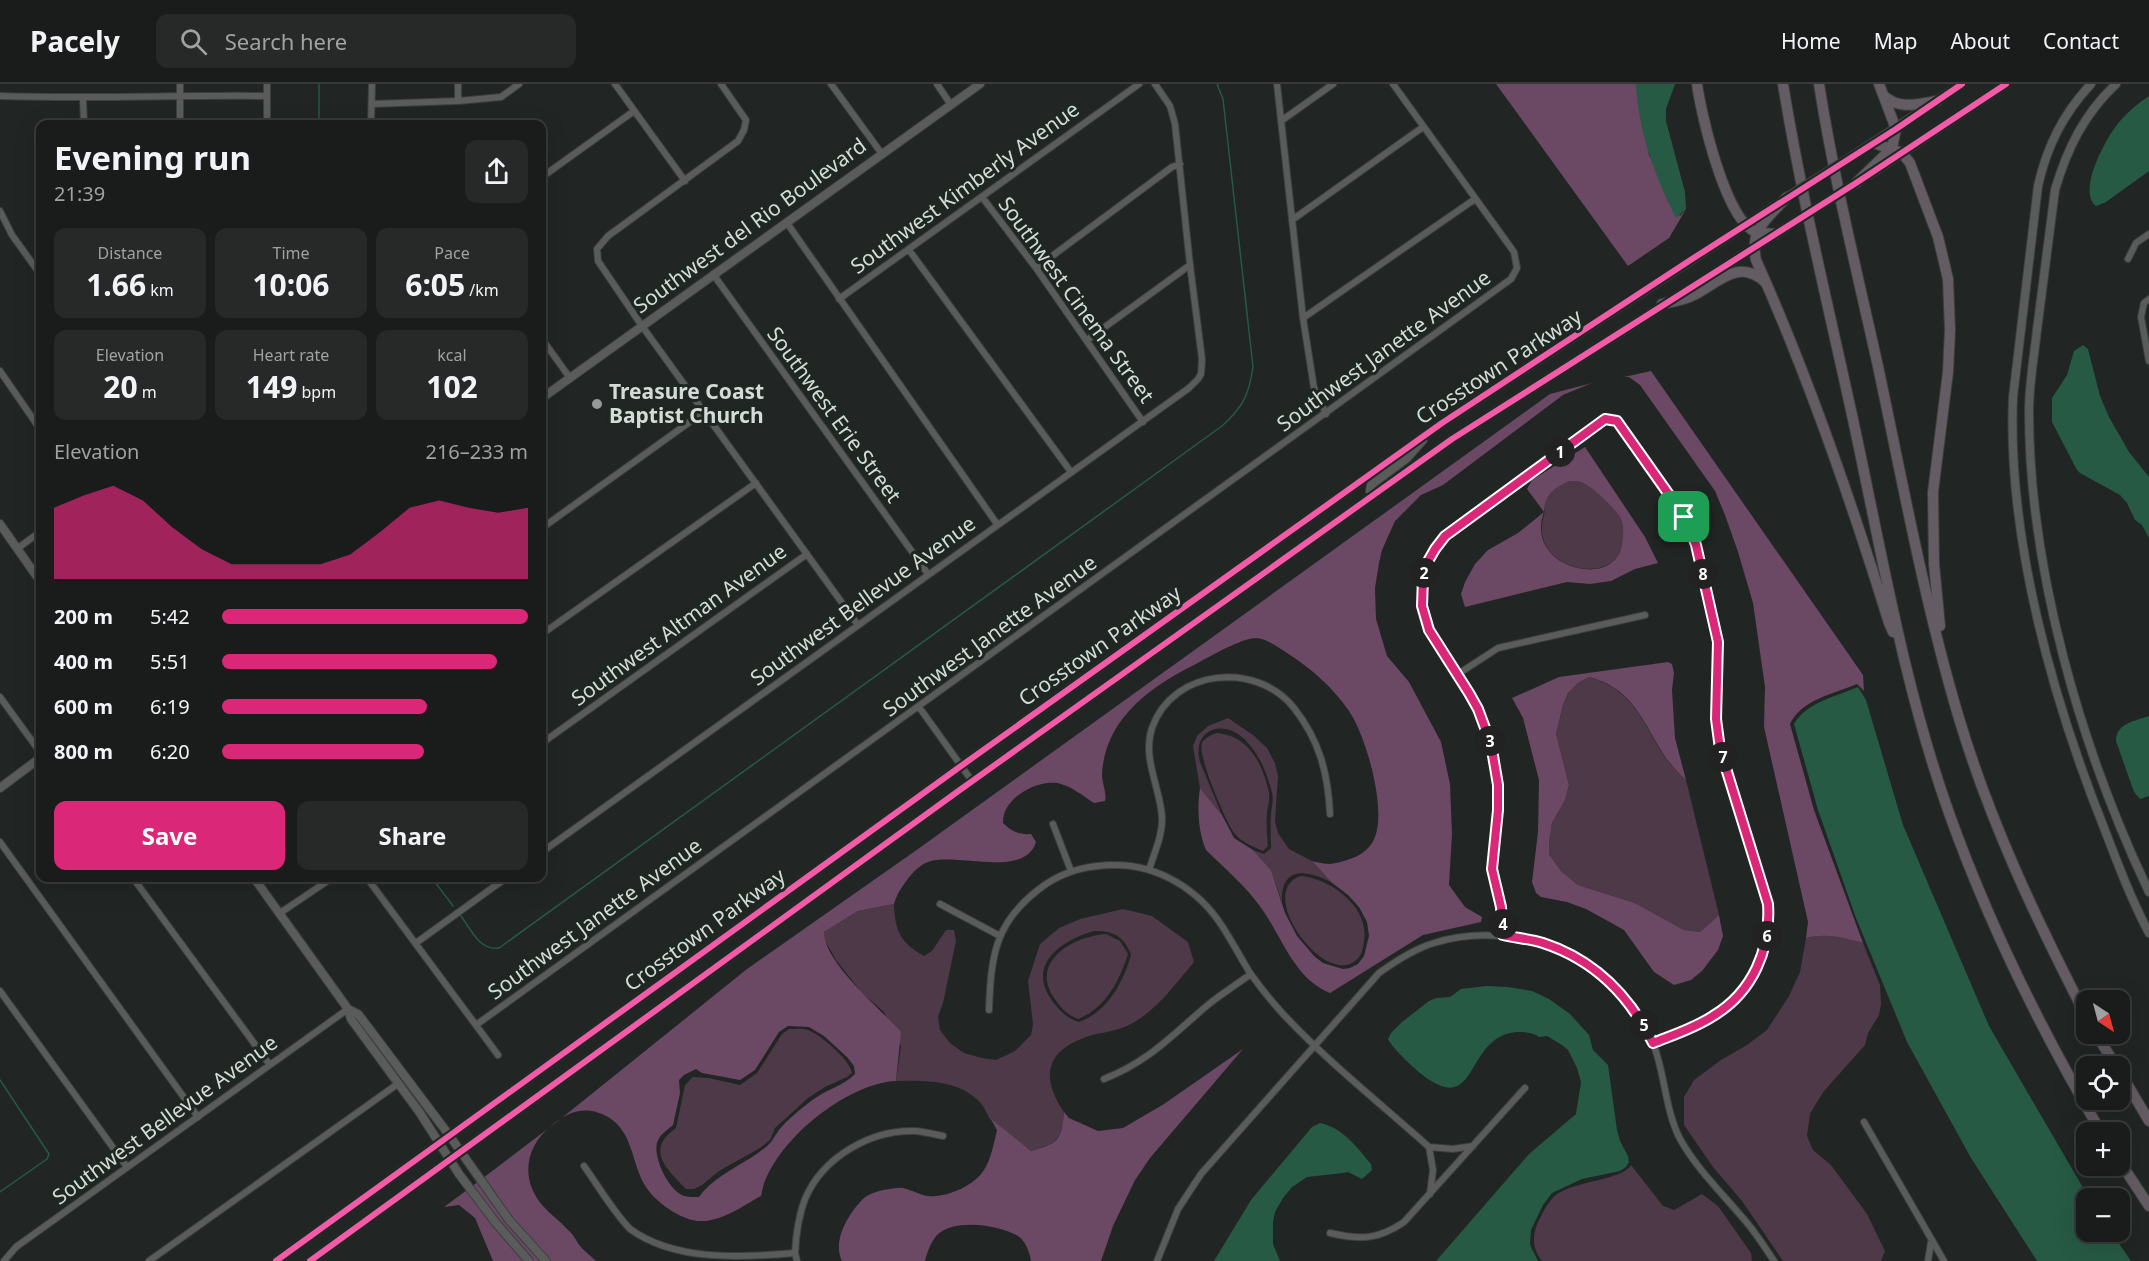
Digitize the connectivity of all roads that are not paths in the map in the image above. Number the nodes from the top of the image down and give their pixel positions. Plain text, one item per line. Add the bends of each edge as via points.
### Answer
1 (180, 84) edge
2 (267, 84) edge
3 (372, 84) edge
4 (458, 84) edge
5 (519, 84) edge
6 (615, 84) edge
7 (722, 84) edge
8 (831, 84) edge
9 (937, 84) edge
10 (980, 84) edge
11 (1139, 84) edge
12 (1155, 84) edge
13 (1276, 84) edge
14 (1333, 84) edge
15 (1393, 84) edge
16 (1697, 84) edge
17 (1783, 84) edge
18 (1819, 84) edge
19 (1962, 84) edge
20 (2006, 84) edge
21 (2091, 84) edge
22 (2116, 84) edge
23 (1881, 89) edge
24 (180, 95) junction
25 (0, 96) edge
26 (267, 96) junction
27 (83, 99) junction
28 (458, 101) junction
29 (1937, 101) junction
30 (372, 104) junction
31 (951, 105) junction
32 (634, 111) junction
33 (84, 120) edge
34 (180, 120) edge
35 (267, 120) edge
36 (371, 120) edge
37 (1281, 121) junction
38 (1423, 127) junction
39 (1896, 129) junction
40 (1874, 143) junction
41 (1897, 150) junction
42 (882, 154) junction
43 (1180, 164) junction
44 (546, 174) edge
45 (685, 181) junction
46 (1856, 183) joint
47 (982, 197) junction
48 (1787, 197) junction
49 (1475, 199) junction
50 (0, 211) edge
51 (1292, 220) junction
52 (787, 223) junction
53 (1746, 225) junction
54 (1755, 232) junction
55 (1775, 234) junction
56 (2149, 234) edge
57 (1753, 248) junction
58 (909, 250) junction
59 (2128, 259) dead end
60 (1190, 265) junction
61 (36, 268) edge
62 (1036, 268) junction
63 (713, 274) junction
64 (1767, 284) junction
65 (840, 299) junction
66 (2149, 299) edge
67 (1662, 304) junction
68 (1303, 318) junction
69 (642, 326) junction
70 (1087, 340) junction
71 (546, 345) edge
72 (2149, 361) edge
73 (0, 371) edge
74 (570, 378) junction
75 (546, 395) edge
76 (705, 411) junction
77 (1326, 414) junction
78 (36, 422) edge
79 (1143, 422) junction
80 (1429, 433) junction
81 (1071, 472) junction
82 (756, 483) junction
83 (1376, 493) junction
84 (0, 524) edge
85 (997, 524) junction
86 (546, 525) edge
87 (36, 535) edge
88 (18, 548) junction
89 (807, 554) junction
90 (928, 574) junction
91 (36, 575) edge
92 (1645, 615) dead end
93 (858, 625) junction
94 (546, 631) edge
95 (1939, 642) junction
96 (1900, 645) junction
97 (1458, 674) junction
98 (0, 697) edge
99 (919, 707) junction
100 (546, 740) edge
101 (36, 746) edge
102 (36, 761) edge
103 (961, 766) junction
104 (972, 781) junction
105 (0, 788) edge
106 (1330, 814) dead end
107 (1053, 824) dead end
108 (0, 842) edge
109 (546, 849) edge
110 (1149, 870) junction
111 (1071, 871) junction
112 (136, 882) edge
113 (257, 882) edge
114 (326, 882) edge
115 (370, 882) edge
116 (495, 882) edge
117 (2149, 892) edge
118 (940, 904) dead end
119 (280, 913) junction
120 (2149, 933) edge
121 (1503, 935) junction
122 (1000, 936) junction
123 (416, 943) junction
124 (1251, 974) junction
125 (0, 991) edge
126 (2076, 997) edge
127 (348, 1009) junction
128 (989, 1010) dead end
129 (476, 1025) junction
130 (1653, 1043) junction
131 (1314, 1044) junction
132 (498, 1055) dead end
133 (270, 1065) junction
134 (1104, 1079) dead end
135 (399, 1083) junction
136 (1525, 1088) dead end
137 (2130, 1089) edge
138 (198, 1117) junction
139 (2149, 1121) edge
140 (1864, 1122) dead end
141 (2095, 1122) edge
142 (449, 1135) junction
143 (943, 1136) dead end
144 (439, 1142) junction
145 (1473, 1146) junction
146 (1430, 1147) junction
147 (461, 1152) junction
148 (450, 1159) junction
149 (584, 1166) dead end
150 (127, 1167) junction
151 (2129, 1176) edge
152 (1430, 1194) junction
153 (2149, 1206) edge
154 (1330, 1233) dead end
155 (1932, 1241) junction
156 (795, 1253) junction
157 (4, 1261) edge
158 (149, 1261) edge
159 (276, 1261) edge
160 (310, 1261) edge
161 (529, 1261) edge
162 (546, 1261) edge
163 (797, 1261) edge
164 (1157, 1261) edge
165 (1774, 1261) edge
166 (1928, 1261) edge
167 (1944, 1261) edge

1 - 24 street
2 - 26 street
3 - 30 street
4 - 28 street
5 - 28 street via 501,97
6 - 32 street
7 - 45 street via 746,120 744,130 738,141
8 - 42 street
9 - 31 street
10 - 31 main road, Southwest del Rio Boulevard
11 - 47 street, Southwest Kimberly Avenue
12 - 43 street via 1173,113
13 - 37 street
14 - 37 street
15 - 38 street
16 - 53 highway via 1716,165
17 - 96 highway
18 - 95 highway
19 - 29 main road, Crosstown Parkway
20 - 41 main road
21 - 120 main road via 2060,125 2045,156 2038,186 2013,397 2014,481 2034,602 2070,738
22 - 117 main road via 2075,135 2055,190 2029,409 2031,478 2050,596 2071,679 2105,787
23 - 29 highway via 1902,106
23 - 39 highway
24 - 26 street
24 - 27 street
24 - 34 street
25 - 27 street
26 - 35 street
27 - 33 street
28 - 30 street
29 - 39 main road, Crosstown Parkway
30 - 36 street
31 - 42 main road, Southwest del Rio Boulevard
32 - 44 street
32 - 45 street
37 - 51 street
38 - 49 street
38 - 51 street
39 - 40 main road, Crosstown Parkway
39 - 41 highway
40 - 41 highway
40 - 48 main road, Crosstown Parkway, bridge
41 - 46 highway
41 - 95 highway via 1910,163 1948,279 1950,330 1933,492
42 - 52 main road, Southwest del Rio Boulevard
43 - 60 street
43 - 62 street
45 - 69 street via 603,240 597,249 600,266
46 - 55 main road, Crosstown Parkway, bridge
47 - 58 street, Southwest Kimberly Avenue
47 - 62 street, Southwest Cinema Street
48 - 53 main road, Crosstown Parkway
48 - 54 highway
49 - 68 street
49 - 77 street, Southwest Janette Avenue via 1514,252 1517,268 1511,279
50 - 61 street
51 - 68 street
52 - 63 main road, Southwest del Rio Boulevard
52 - 65 street
53 - 54 highway
53 - 80 main road, Crosstown Parkway
54 - 55 highway
54 - 57 highway
55 - 57 main road, Crosstown Parkway
56 - 59 street via 2136,243
57 - 64 highway
57 - 67 main road, Crosstown Parkway
58 - 65 street, Southwest Kimberly Avenue
58 - 81 street
60 - 70 street
60 - 79 street, Southwest Bellevue Avenue via 1201,374 1195,383
62 - 70 street, Southwest Cinema Street
63 - 69 main road, Southwest del Rio Boulevard
63 - 90 street, Southwest Erie Street
64 - 67 highway via 1753,273 1741,272 1726,275 1692,296
64 - 96 highway via 1806,381
65 - 85 street
66 - 72 street via 2144,303 2142,317
67 - 83 main road, Crosstown Parkway via 1452,439
68 - 77 street via 1314,388
69 - 74 main road, Southwest del Rio Boulevard
69 - 76 street
70 - 79 street, Southwest Cinema Street
71 - 74 street
73 - 78 street
74 - 75 main road, Southwest del Rio Boulevard
76 - 82 street
76 - 86 street
77 - 99 street, Southwest Janette Avenue
79 - 81 street, Southwest Bellevue Avenue
80 - 83 main road via 1407,458 1371,485 1370,491
80 - 103 main road, Crosstown Parkway
81 - 85 street, Southwest Bellevue Avenue
82 - 89 street
82 - 94 street
83 - 104 main road, Crosstown Parkway
84 - 88 main road
85 - 90 street, Southwest Bellevue Avenue
87 - 88 street
88 - 91 main road
89 - 93 street
89 - 100 street, Southwest Altman Avenue
90 - 93 street, Southwest Bellevue Avenue
92 - 97 street via 1498,648
93 - 109 street, Southwest Bellevue Avenue
95 - 126 highway via 1958,715 2012,864
96 - 141 highway via 1949,813 2002,945 2055,1054
97 - 121 street via 1478,709 1495,765 1498,810 1492,869
97 - 130 street via 1429,630 1422,606 1423,577 1435,549 1454,528 1602,421 1617,421 1677,506 1696,545 1718,642 1716,719 1720,749 1765,889 1768,916 1767,938 1758,966 1740,994 1713,1016
98 - 101 street
99 - 103 street
99 - 129 street, Southwest Janette Avenue
102 - 105 main road
103 - 104 street
103 - 142 main road, Crosstown Parkway
104 - 147 main road, Crosstown Parkway
106 - 110 street via 1322,760 1295,709 1282,696 1250,679 1212,678 1194,683 1169,700 1152,728 1149,759 1162,817
107 - 111 street
108 - 138 street
110 - 111 street via 1110,865
110 - 124 street via 1166,875 1198,898 1222,925
111 - 122 street via 1035,892 1016,910
112 - 133 street
113 - 119 main road
114 - 119 street
115 - 123 street
116 - 123 street
118 - 122 street
119 - 127 main road
121 - 130 street via 1543,943 1596,969 1641,1018
121 - 131 street via 1462,936 1405,956 1379,973
122 - 128 street via 992,957
123 - 129 street
124 - 131 street
124 - 134 street via 1159,1049 1125,1071
125 - 150 street
127 - 133 street, Southwest Bellevue Avenue
127 - 135 main road
127 - 142 main road via 358,1014
129 - 132 street
130 - 165 street via 1678,1136 1695,1164 1743,1218
131 - 146 street
131 - 164 street via 1201,1174 1178,1209
133 - 138 street, Southwest Bellevue Avenue
135 - 144 main road
135 - 158 street
136 - 145 street
137 - 139 highway
138 - 150 street, Southwest Bellevue Avenue
140 - 155 street
142 - 144 main road, Crosstown Parkway
142 - 147 main road
143 - 156 street via 916,1131 876,1136 841,1155 814,1182 805,1199
144 - 148 main road
144 - 159 main road, Crosstown Parkway
145 - 146 street
145 - 152 street
146 - 152 street
147 - 148 main road, Crosstown Parkway
147 - 162 main road via 509,1220
148 - 160 main road, Crosstown Parkway
148 - 161 main road
149 - 156 street via 631,1230 662,1252 709,1261
150 - 157 street, Southwest Bellevue Avenue via 16,1247
151 - 153 highway
152 - 154 street via 1404,1222 1385,1233 1363,1239
155 - 166 street
155 - 167 street
156 - 163 street

